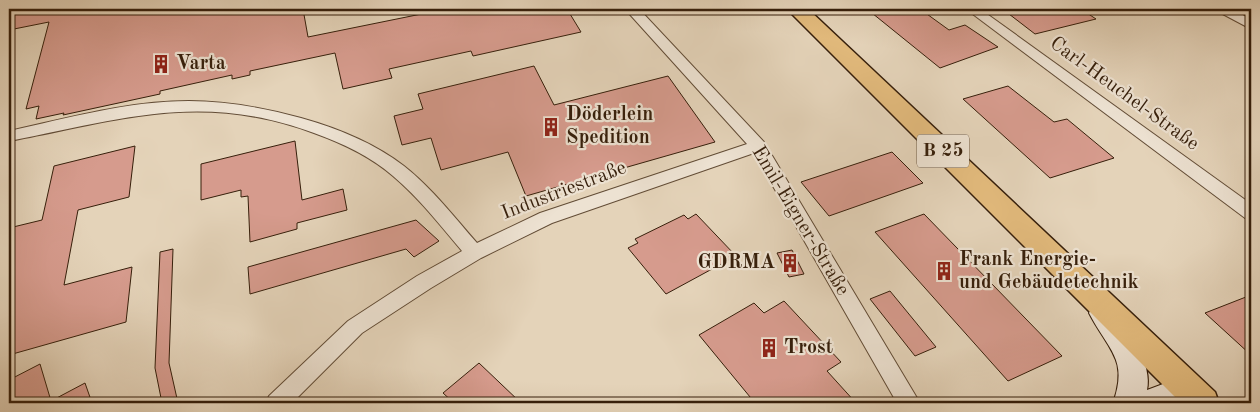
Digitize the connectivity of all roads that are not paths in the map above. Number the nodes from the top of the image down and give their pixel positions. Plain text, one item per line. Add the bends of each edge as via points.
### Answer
1 (632, 9) edge
2 (797, 9) edge
3 (972, 9) edge
4 (1224, 9) edge
5 (1251, 13) edge
6 (1237, 16) junction
7 (1251, 25) edge
8 (9, 136) edge
9 (758, 146) junction
10 (1251, 213) edge
11 (474, 253) junction
12 (1090, 292) junction
13 (1195, 395) edge
14 (277, 403) edge
15 (909, 403) edge
16 (1128, 403) edge
17 (1152, 403) edge

1 - 9 street, Emil-Eigner-Straße
2 - 12 main road, B 25
3 - 10 street, Carl-Heuchel-Straße
4 - 6 street
5 - 6 street
6 - 7 street
8 - 11 street via 162,107 189,106 265,114 308,124 349,139 387,162 415,186
9 - 11 street, Industriestraße via 546,218
9 - 15 street, Emil-Eigner-Straße
11 - 14 street, Industriestraße via 355,327
12 - 13 main road, B 25
12 - 16 main road via 1134,373 1134,387
13 - 17 main road

